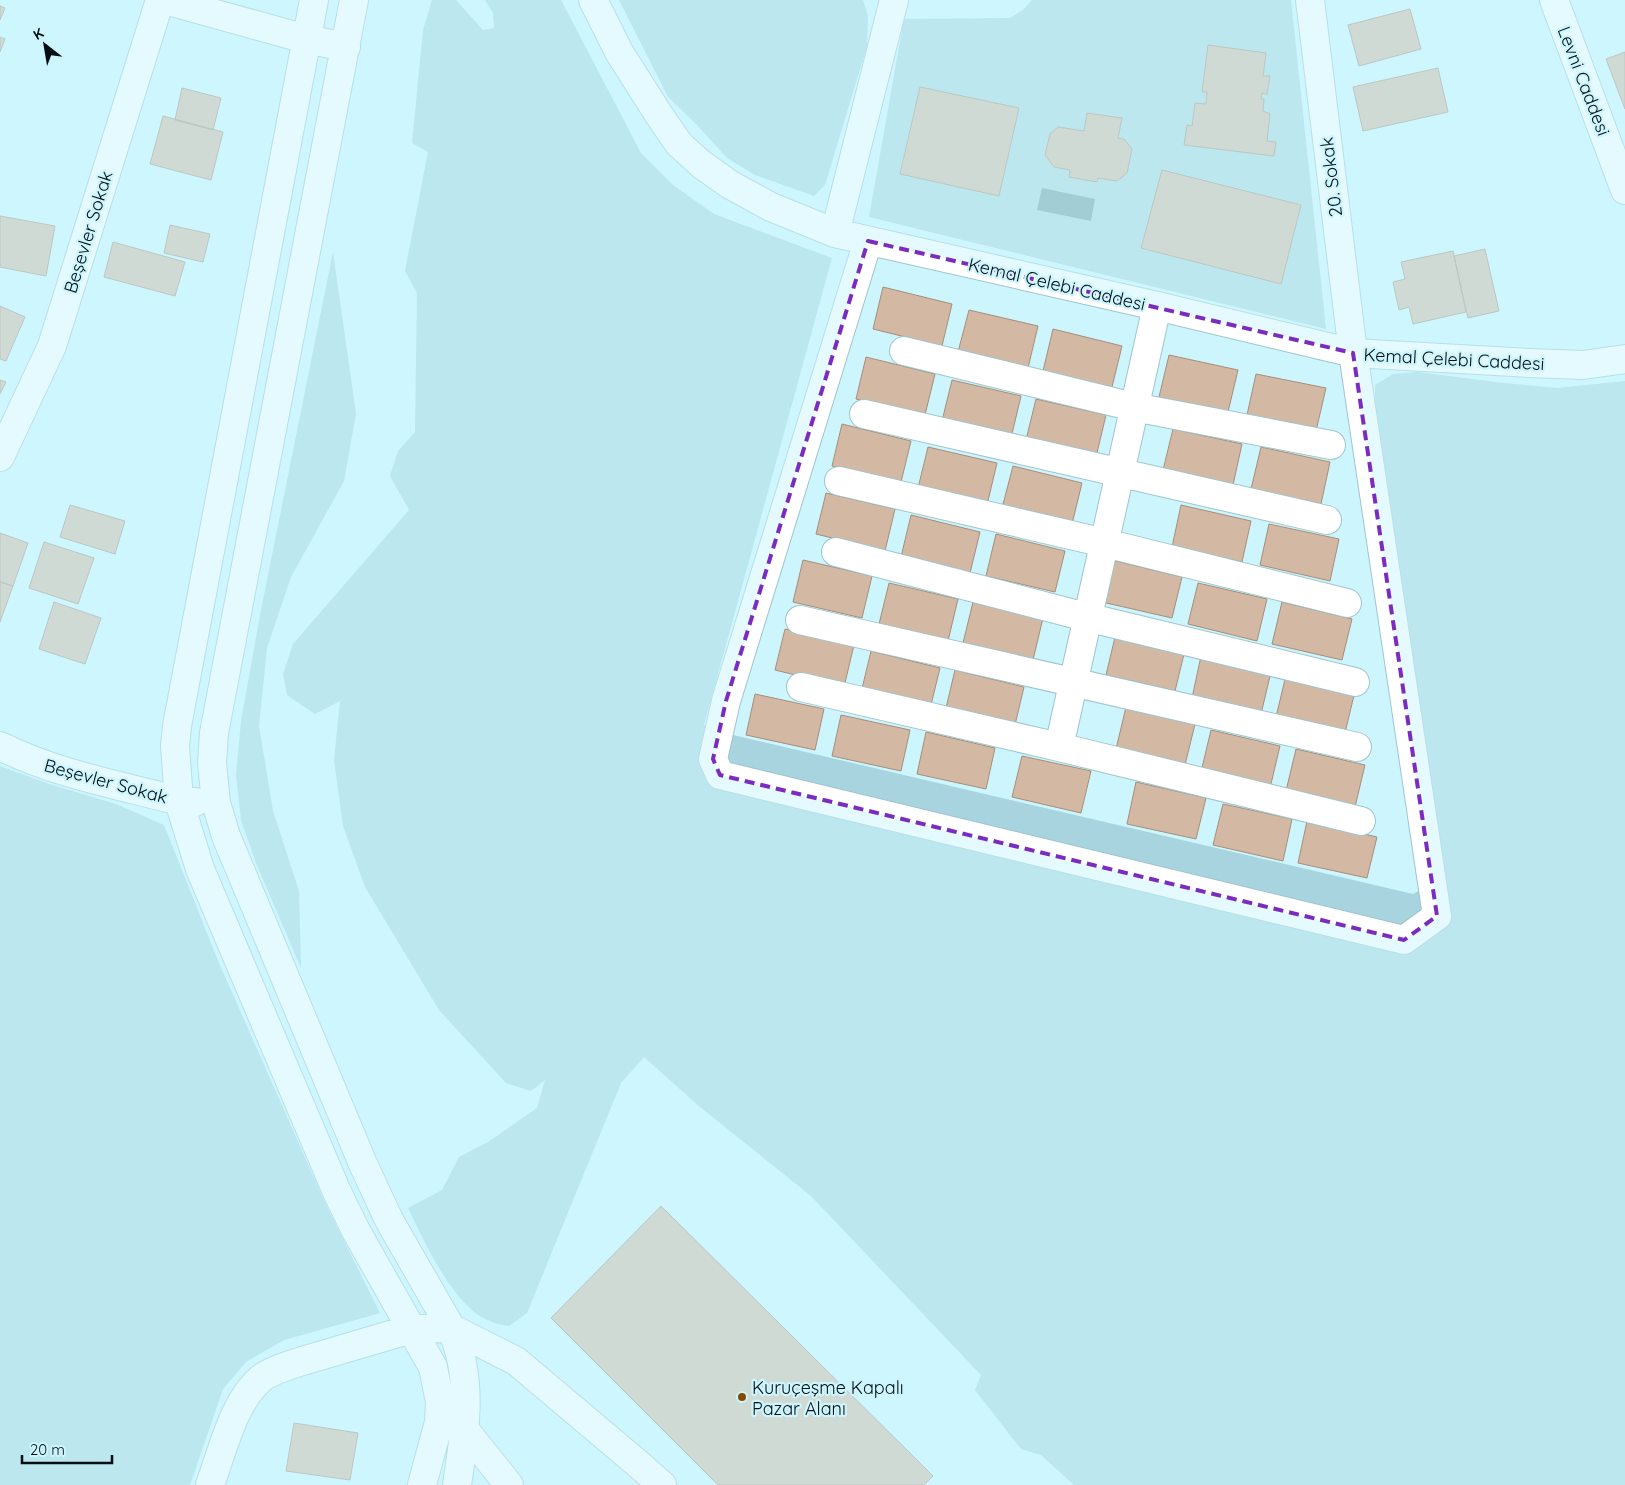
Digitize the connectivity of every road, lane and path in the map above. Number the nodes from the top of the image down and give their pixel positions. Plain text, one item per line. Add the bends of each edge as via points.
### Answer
1 (160, 0) edge
2 (165, 0) edge
3 (314, 0) edge
4 (354, 0) edge
5 (593, 0) edge
6 (894, 0) edge
7 (1310, 0) edge
8 (1554, 0) edge
9 (306, 39) junction
10 (346, 47) junction
11 (1625, 190) edge
12 (835, 233) junction
13 (868, 241) junction
14 (1157, 306) junction
15 (904, 351) dead end
16 (1353, 353) junction
17 (1625, 359) edge
18 (1134, 407) junction
19 (864, 414) dead end
20 (1331, 445) dead end
21 (0, 457) edge
22 (1120, 474) junction
23 (839, 482) dead end
24 (1327, 520) dead end
25 (1105, 543) junction
26 (836, 552) dead end
27 (1347, 603) dead end
28 (1086, 617) junction
29 (800, 620) dead end
30 (1355, 682) dead end
31 (1072, 683) junction
32 (801, 688) dead end
33 (0, 746) edge
34 (1059, 747) junction
35 (1357, 748) dead end
36 (179, 801) junction
37 (216, 803) junction
38 (1361, 822) dead end
39 (451, 1328) junction
40 (411, 1330) junction
41 (439, 1422) junction
42 (466, 1430) junction
43 (210, 1485) edge
44 (422, 1485) edge
45 (457, 1485) edge
46 (509, 1485) edge
47 (662, 1485) edge

1 - 21 street, Beşevler Sokak via 52,346
2 - 9 street
3 - 9 street
4 - 10 street
5 - 12 street, Kemal Çelebi Caddesi via 619,52 679,144 729,184 772,207
6 - 12 street
7 - 16 street, 20. Sokak
8 - 11 street, Levni Caddesi
9 - 10 street
9 - 36 street via 177,726 175,746
10 - 37 street via 214,733 212,762
12 - 13 street, Kemal Çelebi Caddesi
13 - 14 street, Kemal Çelebi Caddesi
13 - 16 street, 20. Sokak via 726,701 713,759 720,775 1404,940 1437,916
14 - 16 street, Kemal Çelebi Caddesi
14 - 18 street
15 - 18 street
16 - 17 street, Kemal Çelebi Caddesi via 1538,364 1583,364
18 - 20 street
18 - 22 street
19 - 22 street
22 - 24 street
22 - 25 street
23 - 25 street
25 - 27 street
25 - 28 street
26 - 28 street
28 - 30 street
28 - 31 street
29 - 31 street
31 - 34 street
31 - 35 street
32 - 34 street
33 - 36 street, Beşevler Sokak via 48,766
34 - 38 street
36 - 37 street, Beşevler Sokak
36 - 40 street via 200,870 333,1184
37 - 39 street via 226,836 363,1164 389,1220
39 - 40 street
39 - 42 street via 465,1374
39 - 47 street via 516,1361
40 - 41 street via 434,1367 440,1402
40 - 43 street via 298,1362 264,1376 251,1387 234,1416
41 - 42 street
41 - 44 street
42 - 45 street
42 - 46 street

